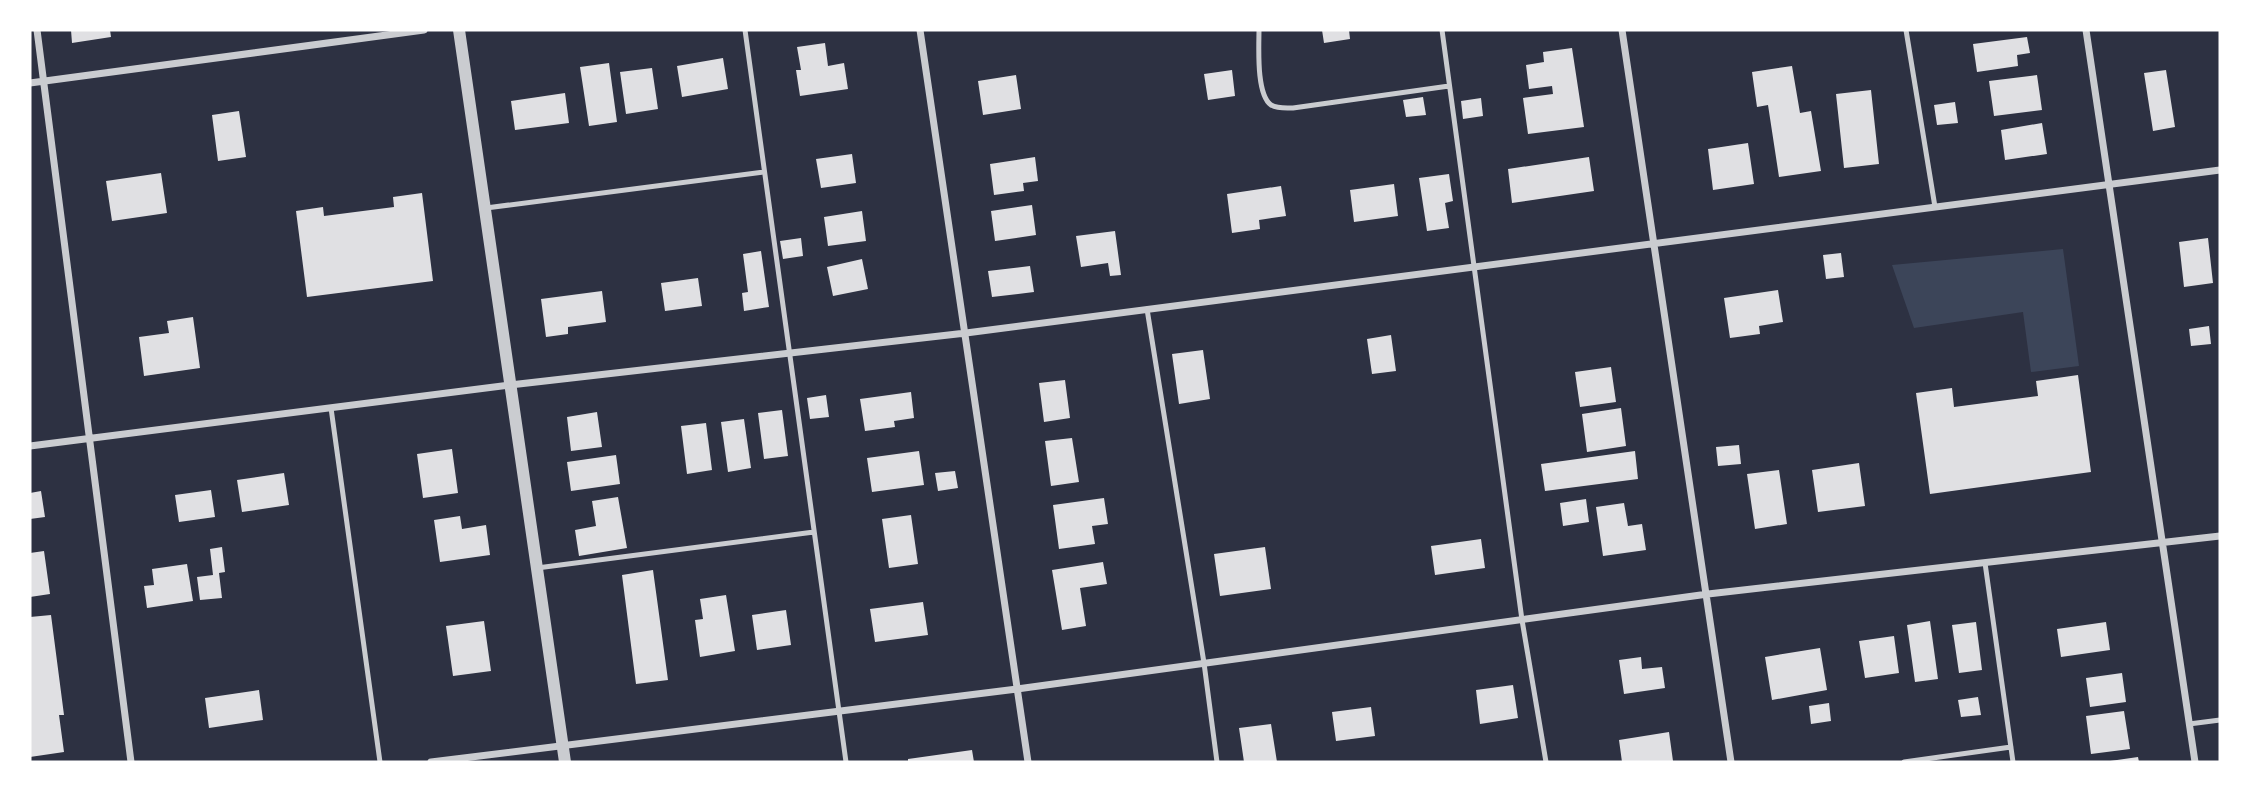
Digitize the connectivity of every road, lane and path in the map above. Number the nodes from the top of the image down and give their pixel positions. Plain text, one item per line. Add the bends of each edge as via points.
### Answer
1 (37, 30) edge
2 (424, 30) edge
3 (458, 30) edge
4 (745, 30) edge
5 (920, 30) edge
6 (1259, 30) edge
7 (1442, 30) edge
8 (1622, 30) edge
9 (1906, 30) edge
10 (2086, 30) edge
11 (44, 81) junction
12 (30, 83) edge
13 (1449, 86) junction
14 (2220, 170) edge
15 (764, 172) junction
16 (2108, 185) junction
17 (1935, 207) junction
18 (484, 208) junction
19 (1653, 243) junction
20 (1474, 267) junction
21 (1147, 309) junction
22 (966, 333) junction
23 (789, 353) junction
24 (510, 385) junction
25 (331, 408) junction
26 (90, 439) junction
27 (30, 446) edge
28 (814, 532) junction
29 (2220, 536) edge
30 (2163, 544) junction
31 (1985, 563) junction
32 (537, 568) junction
33 (1707, 594) junction
34 (1522, 620) junction
35 (1204, 663) junction
36 (1017, 689) junction
37 (839, 711) junction
38 (2220, 720) edge
39 (2189, 724) junction
40 (563, 746) junction
41 (2011, 747) junction
42 (131, 762) edge
43 (380, 762) edge
44 (431, 762) edge
45 (565, 762) edge
46 (846, 762) edge
47 (1028, 762) edge
48 (1217, 762) edge
49 (1546, 762) edge
50 (1731, 762) edge
51 (1904, 762) edge
52 (2013, 762) edge
53 (2195, 762) edge

1 - 11 street
2 - 11 street
3 - 18 street
4 - 15 lane
5 - 22 street
6 - 13 lane via 1262,87 1273,106 1293,108
7 - 13 lane
8 - 19 street
9 - 17 lane
10 - 16 street
11 - 12 street
11 - 26 street
13 - 20 lane
14 - 16 street
15 - 18 lane
15 - 23 lane
16 - 17 street
16 - 30 street
17 - 19 street
18 - 24 street
19 - 20 street
19 - 33 street
20 - 21 street
20 - 34 lane
21 - 22 street
21 - 35 lane
22 - 23 street
22 - 36 street
23 - 24 street
23 - 28 lane
24 - 25 street
24 - 32 street
25 - 26 street
25 - 43 lane
26 - 27 street
26 - 42 street
28 - 32 lane
28 - 37 lane
29 - 30 street
30 - 31 street
30 - 39 street
31 - 33 street
31 - 41 lane
32 - 40 street
33 - 34 street
33 - 50 street
34 - 35 street
34 - 49 lane
35 - 36 street
35 - 48 lane
36 - 37 street
36 - 47 street
37 - 40 street
37 - 46 lane
38 - 39 lane
39 - 53 street
40 - 44 street
40 - 45 street
41 - 51 lane
41 - 52 lane

